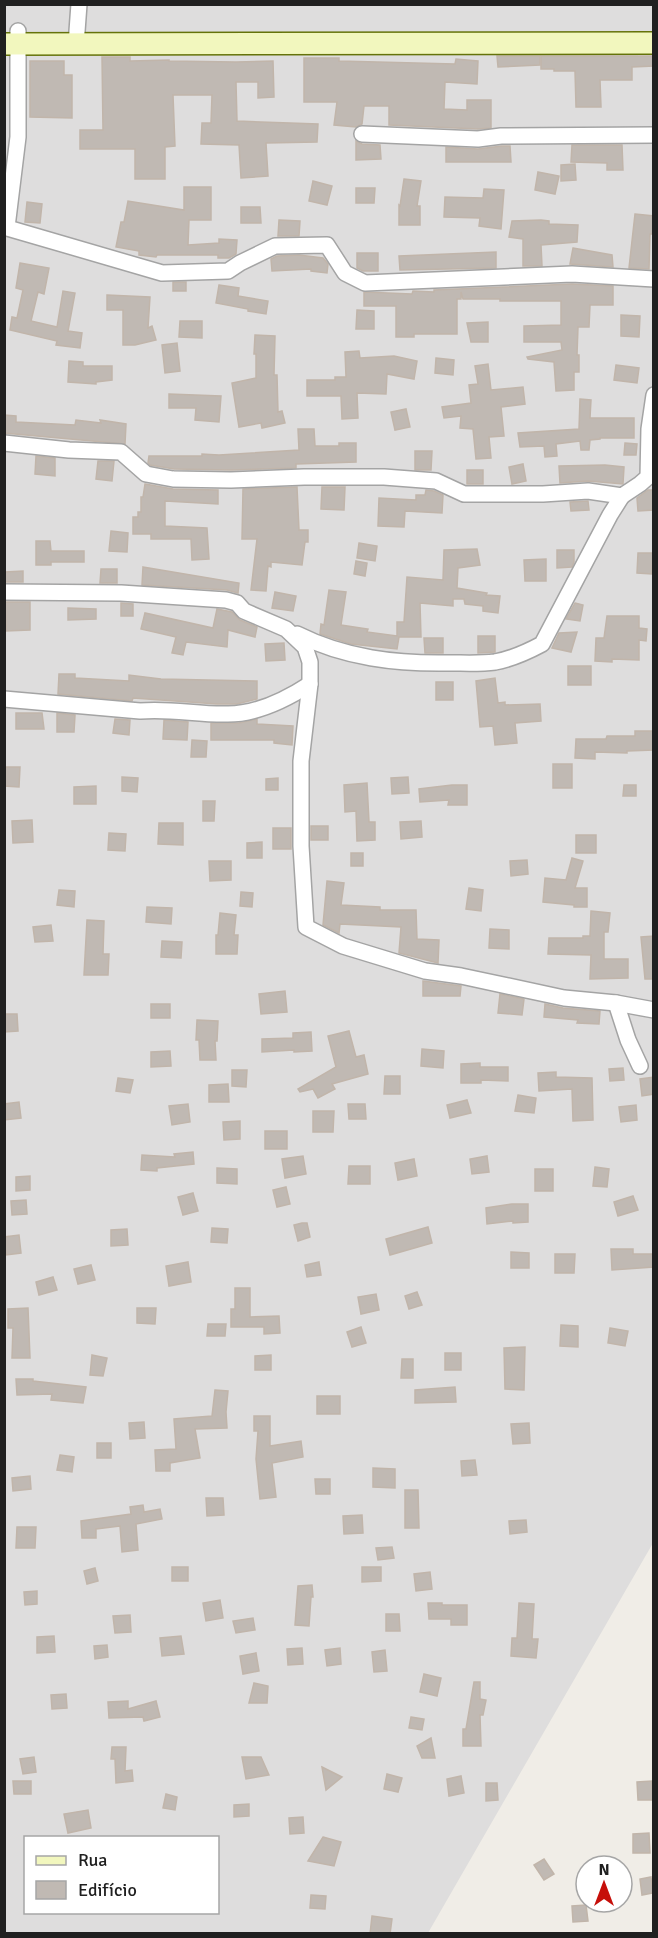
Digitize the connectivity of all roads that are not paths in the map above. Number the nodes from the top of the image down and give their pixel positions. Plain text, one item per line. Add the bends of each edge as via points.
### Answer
1 (79, 4) edge
2 (654, 29) edge
3 (623, 37) junction
4 (12, 38) edge
5 (76, 38) junction
6 (654, 43) edge
7 (362, 135) dead end
8 (654, 135) edge
9 (6, 227) edge
10 (654, 279) edge
11 (654, 395) edge
12 (4, 443) edge
13 (647, 484) edge
14 (622, 496) junction
15 (4, 592) edge
16 (286, 629) junction
17 (310, 684) junction
18 (4, 699) edge
19 (616, 1004) junction
20 (654, 1010) edge
21 (640, 1066) dead end

1 - 5 street
2 - 3 main road
3 - 5 main road
3 - 6 main road
4 - 5 main road
4 - 9 street via 18,137
7 - 8 street via 478,139
9 - 10 street via 162,273 228,271 275,246 327,245 345,273 365,283 572,273
11 - 13 street
12 - 14 street via 121,452 146,474 173,479 384,477 436,481 464,494 588,491
13 - 14 street
14 - 16 street via 542,644 521,655 495,662 384,661 320,646
15 - 16 street via 121,593 226,600
16 - 17 street via 304,647 310,662
17 - 18 street via 257,709 231,714 140,711
17 - 19 street via 302,761 301,846 306,927 343,946 425,971
19 - 20 street
19 - 21 street

